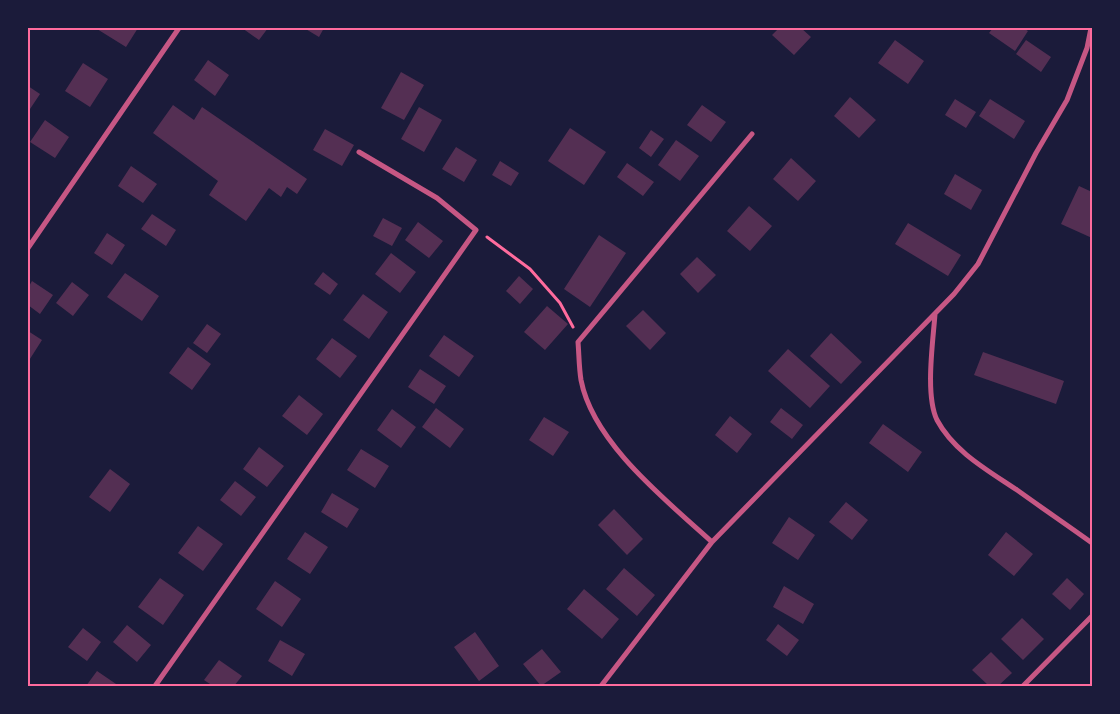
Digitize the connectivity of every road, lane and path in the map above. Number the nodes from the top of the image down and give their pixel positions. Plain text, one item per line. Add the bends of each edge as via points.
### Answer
1 (179, 28) edge
2 (1091, 28) edge
3 (752, 134) dead end
4 (359, 152) dead end
5 (476, 230) junction
6 (28, 248) edge
7 (935, 314) junction
8 (578, 342) junction
9 (712, 542) junction
10 (1092, 543) edge
11 (1092, 616) edge
12 (155, 686) edge
13 (601, 686) edge
14 (1023, 686) edge

1 - 6 street
2 - 7 street via 1088,48 1067,100 978,264
3 - 8 street
4 - 5 street via 437,198
5 - 8 path via 530,269 560,303
5 - 12 street
7 - 9 street
7 - 10 street via 931,394 937,420 955,444 983,467
8 - 9 street via 581,381 590,407 610,440 650,485
9 - 13 street
11 - 14 street

